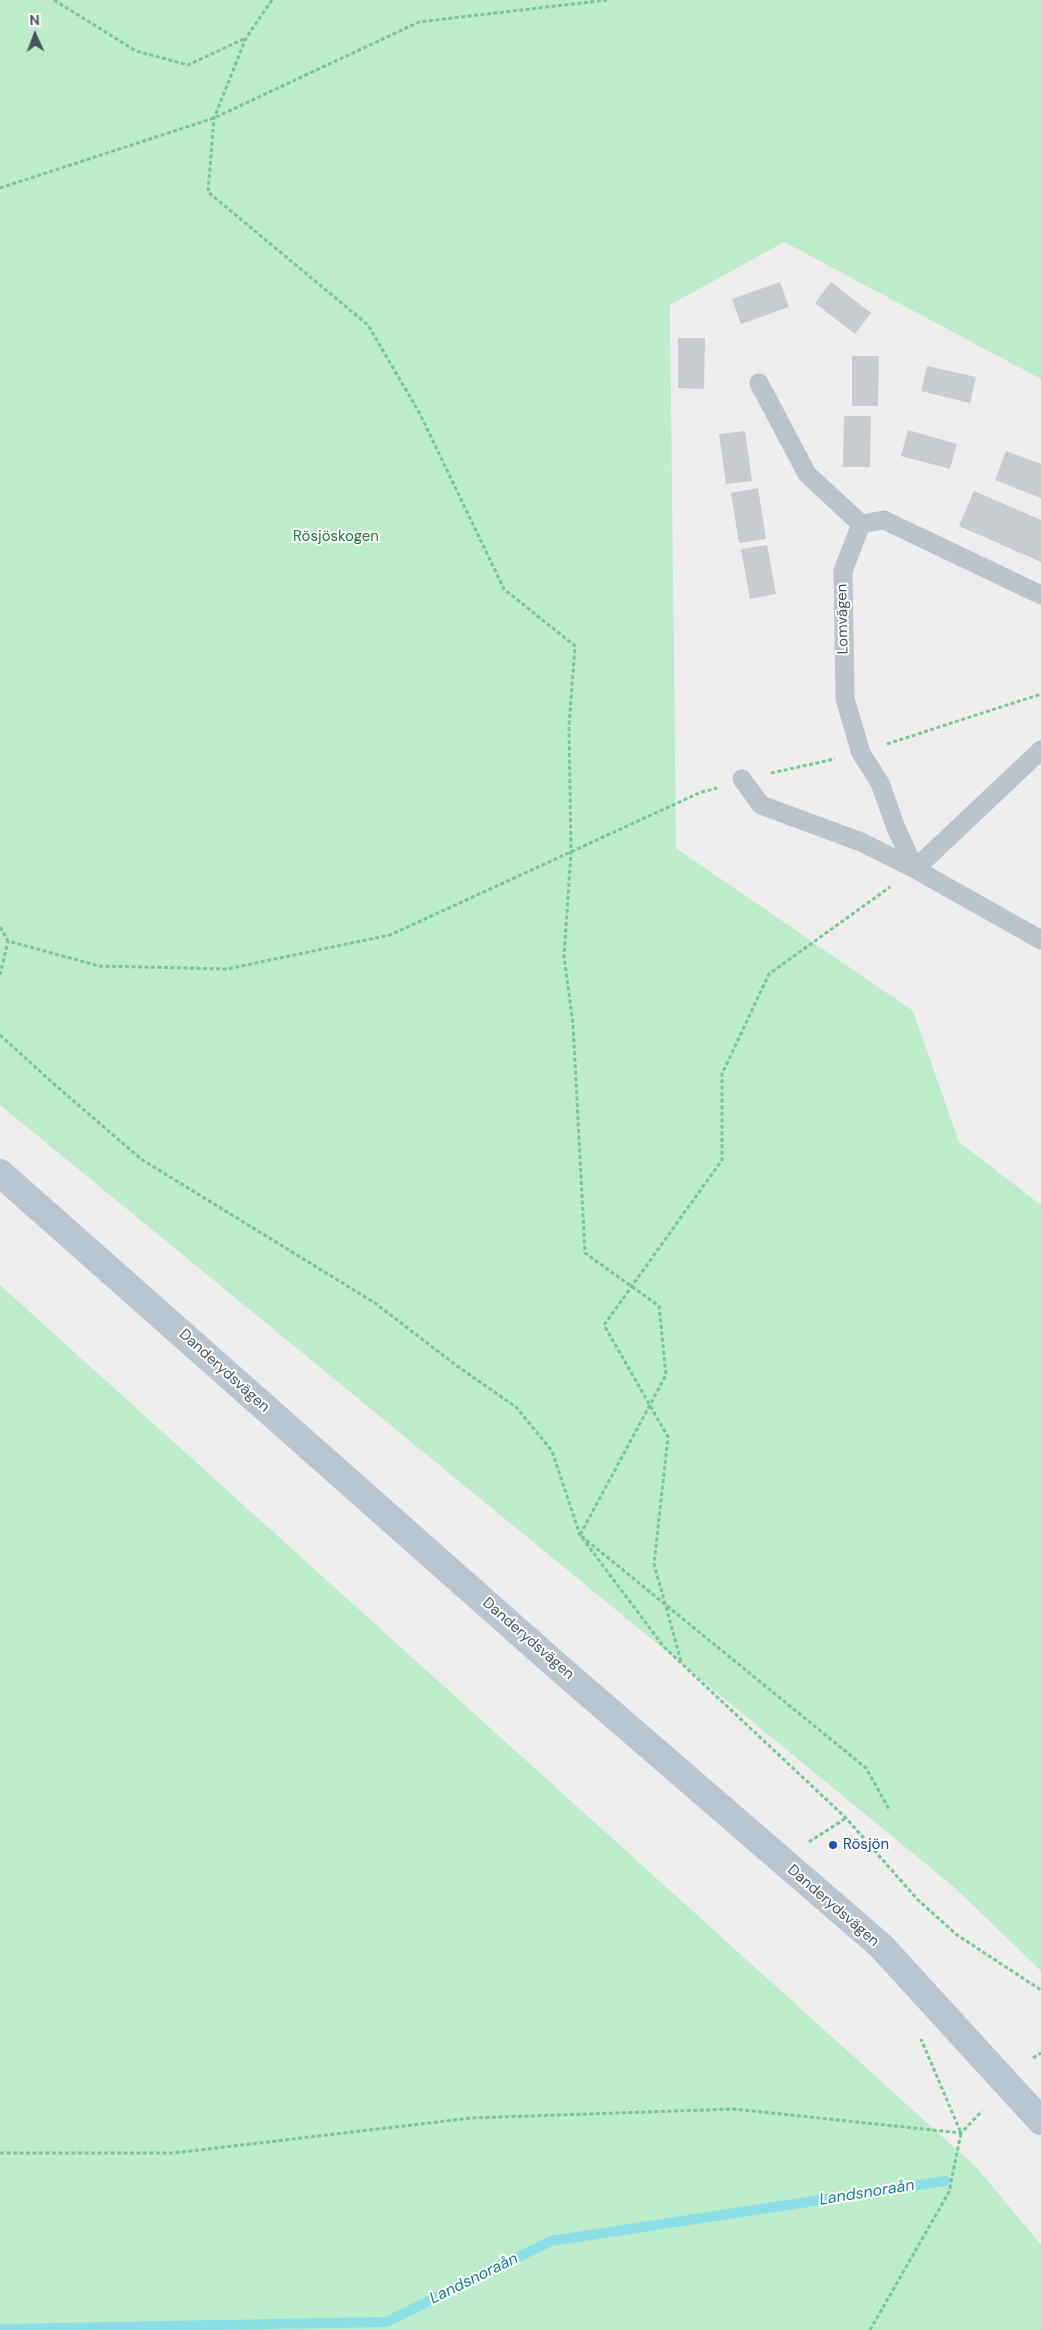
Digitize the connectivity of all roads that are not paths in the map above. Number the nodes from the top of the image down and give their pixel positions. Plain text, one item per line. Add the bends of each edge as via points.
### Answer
1 (759, 383) dead end
2 (861, 524) junction
3 (1041, 595) edge
4 (1039, 755) edge
5 (742, 779) road end
6 (915, 870) junction
7 (1041, 940) edge
8 (0, 1173) edge
9 (1041, 2120) edge

1 - 2 lane via 807,474
2 - 3 lane via 884,520
2 - 6 lane, Lomvägen via 843,571 845,699 862,753 880,783
4 - 6 lane
5 - 6 lane via 761,805 861,842
6 - 7 lane
8 - 9 main road, Danderydsvägen via 881,1946

